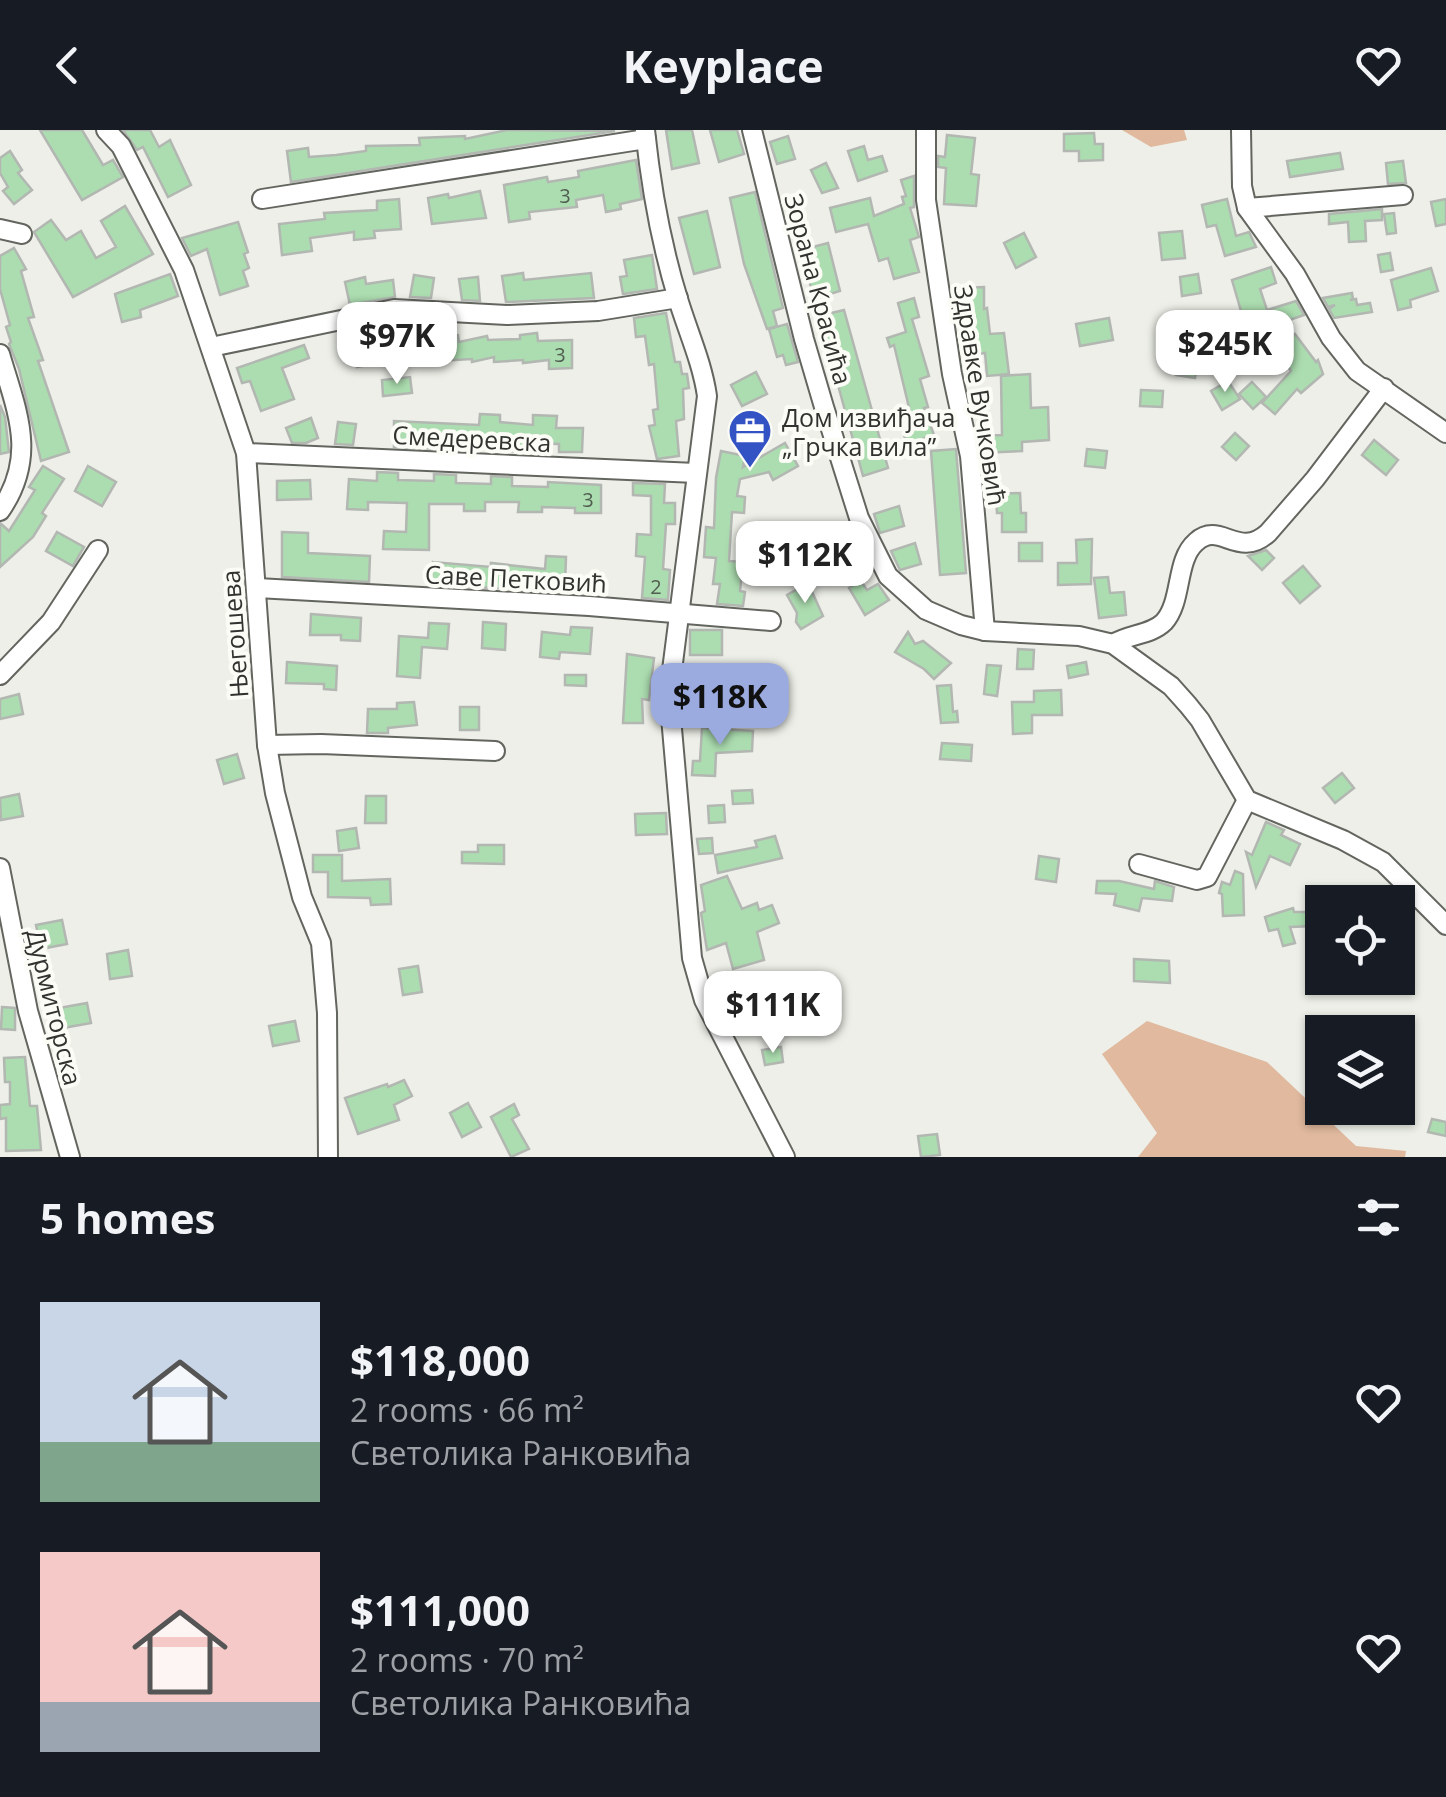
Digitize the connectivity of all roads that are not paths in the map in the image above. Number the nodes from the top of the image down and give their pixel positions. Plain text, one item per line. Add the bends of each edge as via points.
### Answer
1 (106, 130) edge
2 (752, 130) edge
3 (926, 130) edge
4 (1241, 130) edge
5 (645, 135) edge
6 (1403, 194) dead end
7 (262, 199) dead end
8 (1247, 208) junction
9 (0, 229) edge
10 (22, 234) dead end
11 (678, 298) junction
12 (210, 347) junction
13 (0, 354) edge
14 (1384, 388) junction
15 (1446, 432) edge
16 (246, 453) junction
17 (696, 473) junction
18 (0, 510) edge
19 (98, 550) dead end
20 (257, 588) junction
21 (677, 614) junction
22 (771, 621) dead end
23 (985, 631) junction
24 (1113, 644) junction
25 (0, 675) edge
26 (267, 745) junction
27 (494, 751) dead end
28 (1247, 800) junction
29 (1139, 864) dead end
30 (0, 868) edge
31 (1446, 925) edge
32 (70, 1157) edge
33 (328, 1157) edge
34 (785, 1157) edge

1 - 12 street, Његошева via 184,270
2 - 23 street, Зорана Красића via 804,339 866,533 888,576 907,596 944,619
3 - 23 street, Здравке Вучковић via 926,200 970,456
4 - 8 street
5 - 7 street
5 - 11 street
6 - 8 street
8 - 14 street via 1356,372
9 - 10 street
11 - 12 street via 507,315 394,310
11 - 17 street via 707,396
12 - 16 street, Његошева
13 - 18 street via 23,450 18,478
14 - 15 street
14 - 24 street via 1259,541 1201,538 1189,550 1166,620
16 - 17 street, Смедеревска
16 - 20 street, Његошева
17 - 21 street
19 - 25 street via 51,622
20 - 21 street, Саве Петковић
20 - 26 street, Његошева
21 - 22 street, Саве Петковић
21 - 34 street via 669,694 692,958 704,1000
23 - 24 street
24 - 28 street via 1188,705
26 - 27 street
26 - 33 street, Његошева via 302,897 321,943
28 - 29 street via 1203,880
28 - 31 street via 1383,862
30 - 32 street, Дурмиторска via 28,1011

